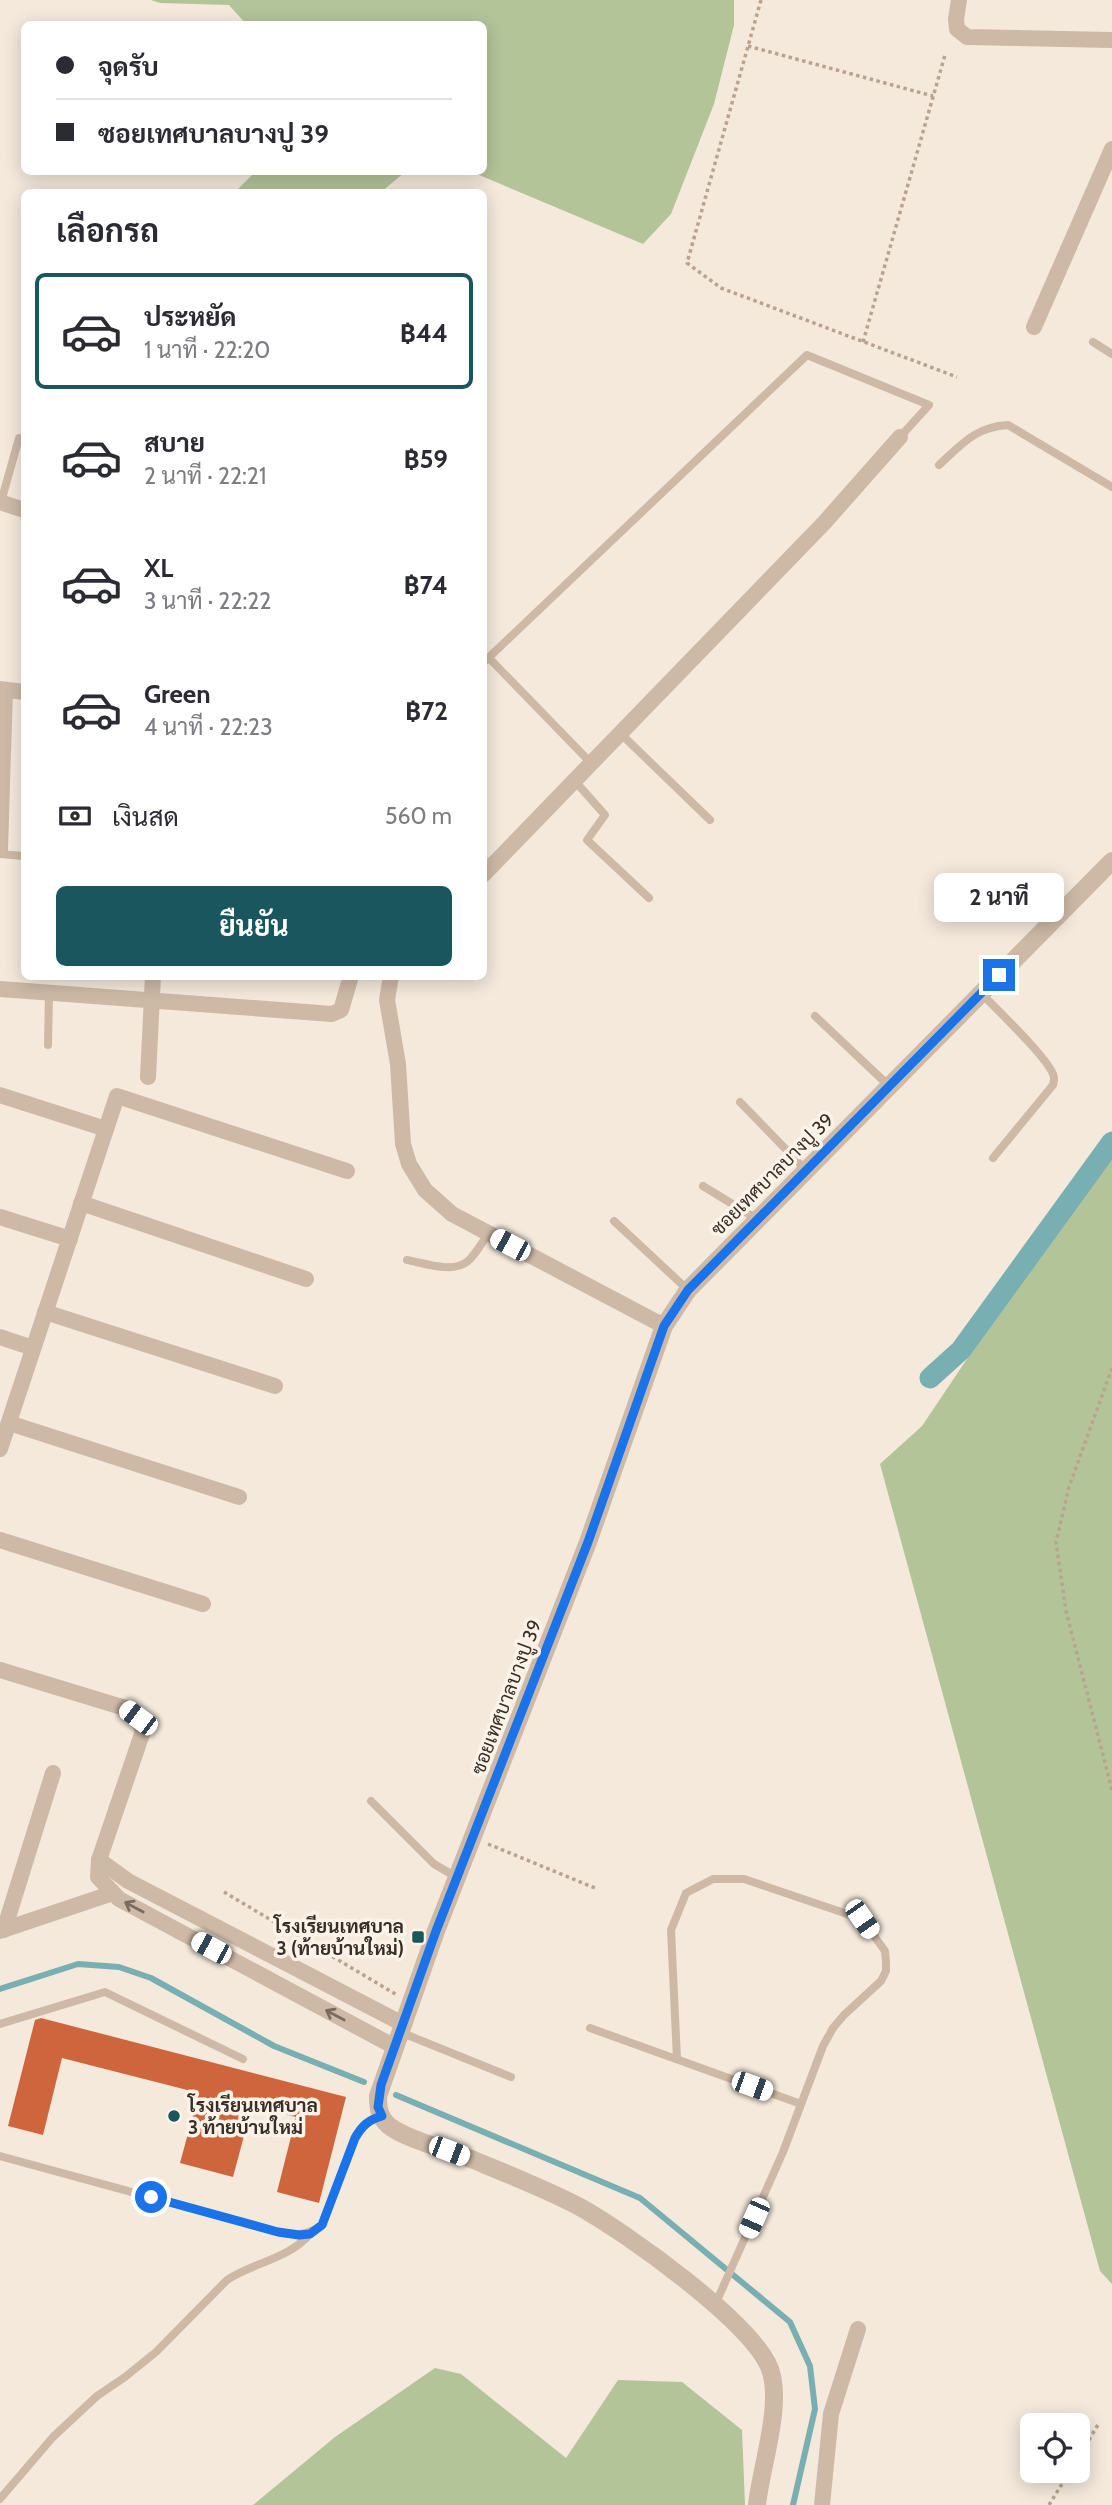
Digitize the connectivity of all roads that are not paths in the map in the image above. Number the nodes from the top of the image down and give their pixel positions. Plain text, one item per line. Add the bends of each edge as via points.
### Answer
1 (959, 0) edge
2 (1112, 40) edge
3 (1112, 149) edge
4 (1034, 327) dead end
5 (1093, 342) dead end
6 (1112, 354) edge
7 (19, 438) dead end
8 (900, 438) joint
9 (939, 465) dead end
10 (1112, 486) edge
11 (1, 502) edge
12 (21, 509) edge
13 (487, 659) edge
14 (487, 661) edge
15 (3, 689) edge
16 (21, 692) edge
17 (620, 733) junction
18 (590, 763) junction
19 (574, 780) junction
20 (710, 820) dead end
21 (0, 852) edge
22 (21, 856) edge
23 (1112, 861) edge
24 (487, 868) edge
25 (649, 898) dead end
26 (153, 980) edge
27 (350, 980) edge
28 (389, 980) edge
29 (0, 989) edge
30 (48, 993) junction
31 (981, 993) junction
32 (152, 1002) junction
33 (815, 1016) dead end
34 (48, 1045) dead end
35 (148, 1077) dead end
36 (888, 1086) junction
37 (0, 1095) edge
38 (740, 1101) dead end
39 (106, 1129) junction
40 (993, 1158) dead end
41 (806, 1169) junction
42 (347, 1171) dead end
43 (703, 1186) dead end
44 (82, 1203) junction
45 (0, 1217) edge
46 (757, 1219) junction
47 (614, 1221) dead end
48 (489, 1233) junction
49 (69, 1240) junction
50 (407, 1260) dead end
51 (306, 1279) dead end
52 (688, 1290) junction
53 (45, 1312) junction
54 (664, 1326) junction
55 (0, 1337) edge
56 (33, 1348) junction
57 (275, 1386) dead end
58 (9, 1423) junction
59 (0, 1449) edge
60 (239, 1497) dead end
61 (0, 1540) edge
62 (203, 1604) dead end
63 (0, 1670) edge
64 (53, 1773) dead end
65 (371, 1801) dead end
66 (99, 1860) junction
67 (458, 1878) junction
68 (113, 1893) junction
69 (2, 1931) edge
70 (0, 2024) edge
71 (590, 2028) dead end
72 (399, 2034) junction
73 (243, 2059) dead end
74 (677, 2059) junction
75 (511, 2077) dead end
76 (801, 2104) junction
77 (382, 2116) junction
78 (0, 2156) edge
79 (310, 2234) junction
80 (715, 2305) junction
81 (858, 2329) dead end
82 (0, 2499) edge
83 (757, 2505) edge
84 (822, 2505) edge

1 - 2 street via 957,29 967,37
3 - 4 street
5 - 6 lane
7 - 11 lane
8 - 13 lane via 929,405 807,355
8 - 17 street
9 - 10 lane via 976,432 1008,425
11 - 12 street
14 - 18 lane
15 - 16 street
15 - 21 street
17 - 18 street
17 - 20 lane
18 - 19 street
19 - 24 street
19 - 25 lane via 605,815 587,840
21 - 22 lane
23 - 31 street, ซอยเทศบาลบางปู 39
26 - 32 street
27 - 32 street via 341,1010 332,1014
28 - 48 street via 400,1121 410,1164 425,1190 452,1214
29 - 30 street
30 - 32 street
30 - 34 lane
31 - 36 street, ซอยเทศบาลบางปู 39
31 - 40 lane via 1038,1054 1054,1080
32 - 35 street
33 - 36 lane
36 - 41 street, ซอยเทศบาลบางปู 39
37 - 39 street
38 - 41 lane
39 - 42 street via 117,1096
39 - 44 street
41 - 46 street, ซอยเทศบาลบางปู 39
43 - 46 lane
44 - 49 street
44 - 51 street
45 - 49 street
46 - 52 street, ซอยเทศบาลบางปู 39
47 - 52 lane
48 - 50 lane via 461,1265
48 - 54 street
49 - 53 street
52 - 54 street, ซอยเทศบาลบางปู 39
53 - 56 street
53 - 57 street
54 - 67 street, ซอยเทศบาลบางปู 39 via 588,1542
55 - 56 street
56 - 58 street
58 - 59 street
58 - 60 street
61 - 62 street
63 - 66 street via 125,1708 138,1718 143,1731
64 - 69 street
65 - 67 lane via 434,1864
66 - 68 street via 98,1877
66 - 72 street via 128,1881
67 - 72 street, ซอยเทศบาลบางปู 39
68 - 69 street
72 -> 68 street
70 - 73 lane via 105,1992
71 - 74 lane
72 - 75 lane
72 - 77 street, ซอยเทศบาลบางปู 39 via 378,2096
74 - 76 lane
74 - 76 lane via 671,1930 686,1893 713,1879 744,1879 862,1919 885,1951 886,1971 833,2028
76 - 80 lane
77 - 79 lane via 361,2127 322,2225
77 - 80 street via 401,2133 576,2205 656,2257
78 - 79 lane via 278,2232
79 - 82 lane via 286,2255 227,2280 156,2352 97,2396 53,2437
80 - 83 street via 756,2347 774,2386
81 - 84 street via 831,2414

